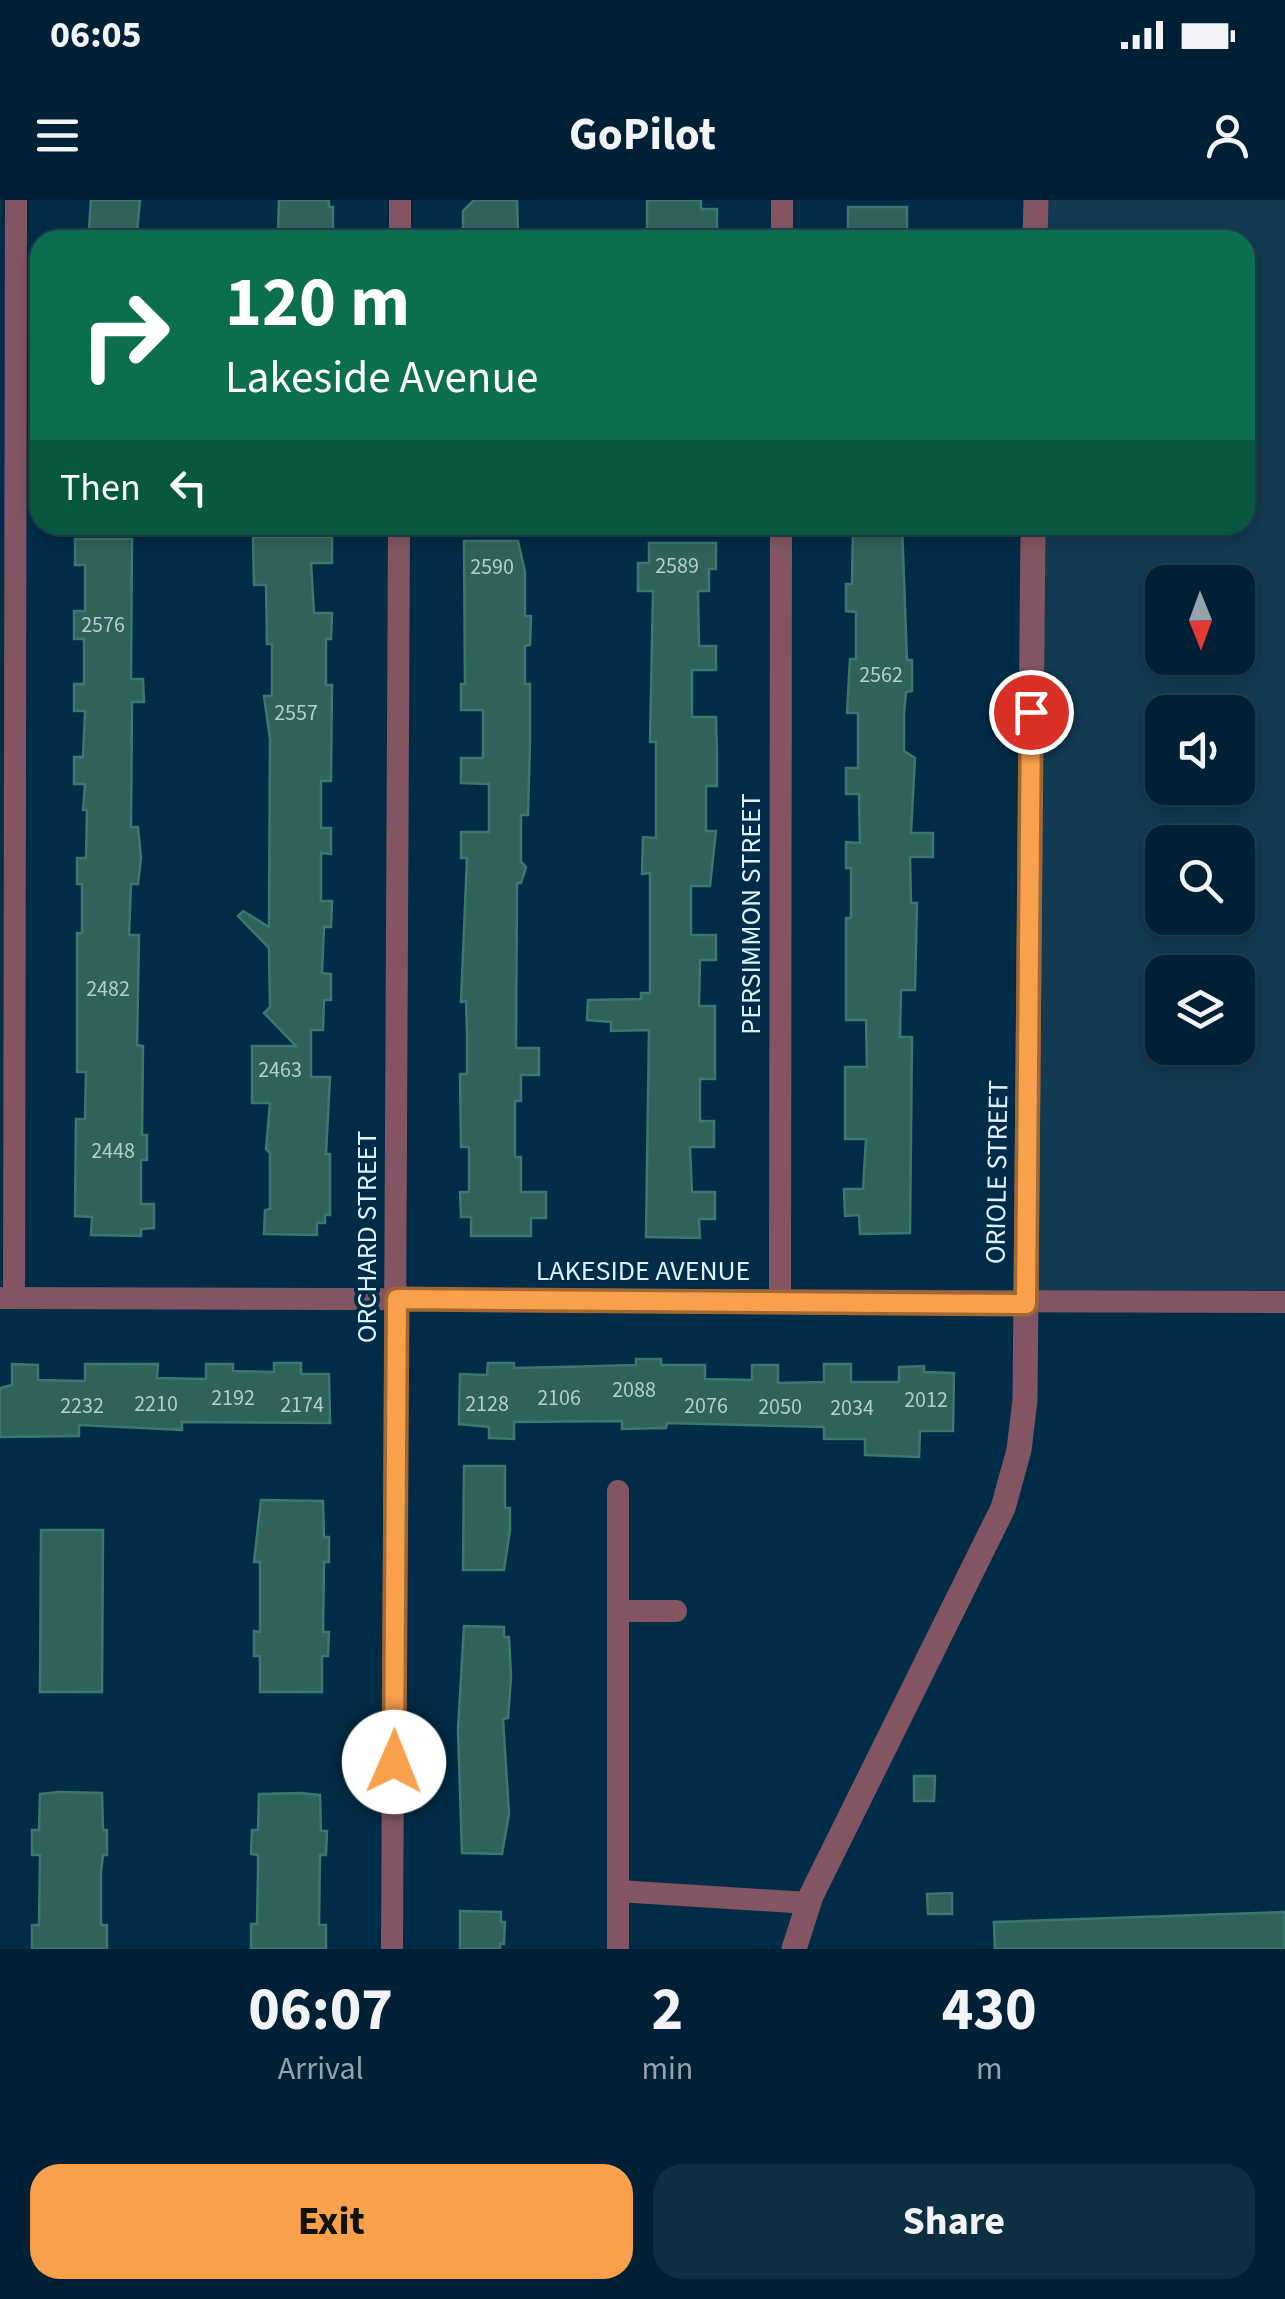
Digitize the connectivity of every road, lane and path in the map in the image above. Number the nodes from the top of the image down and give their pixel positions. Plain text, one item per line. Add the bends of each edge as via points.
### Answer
1 (16, 200) edge
2 (400, 200) edge
3 (782, 200) edge
4 (1036, 200) edge
5 (400, 230) edge
6 (782, 230) edge
7 (1035, 230) edge
8 (399, 535) edge
9 (781, 535) edge
10 (1033, 535) edge
11 (7, 1298) edge
12 (397, 1299) junction
13 (780, 1302) junction
14 (1285, 1302) edge
15 (1026, 1304) junction
16 (618, 1491) dead end
17 (618, 1611) junction
18 (676, 1611) dead end
19 (618, 1890) junction
20 (809, 1902) junction
21 (392, 1949) edge
22 (618, 1949) edge
23 (794, 1949) edge

1 - 11 street
2 - 5 street
3 - 6 street
4 - 7 street
8 - 12 street, ORCHARD STREET
9 - 13 street, PERSIMMON STREET
10 - 15 street, ORIOLE STREET
11 - 12 street, LAKESIDE AVENUE
12 - 13 street, LAKESIDE AVENUE
12 - 21 street, ORCHARD STREET
13 - 15 street, LAKESIDE AVENUE
14 - 15 street, LAKESIDE AVENUE
15 - 20 street, ORIOLE STREET via 1025,1400 1003,1508
16 - 17 street
17 - 18 street
17 - 19 street
19 - 20 street
19 - 22 street
20 - 23 street, ORIOLE STREET

